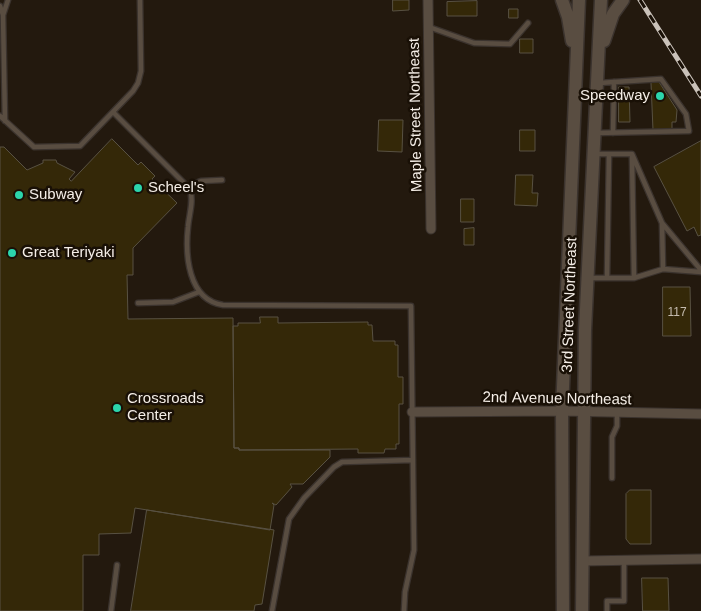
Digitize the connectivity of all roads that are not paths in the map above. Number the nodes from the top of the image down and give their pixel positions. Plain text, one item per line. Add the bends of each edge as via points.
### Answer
1 (8, 0) edge
2 (140, 0) edge
3 (428, 0) edge
4 (562, 0) edge
5 (579, 0) edge
6 (601, 0) edge
7 (623, 0) edge
8 (0, 6) edge
9 (3, 15) junction
10 (528, 23) dead end
11 (429, 27) junction
12 (614, 82) junction
13 (598, 83) junction
14 (113, 112) junction
15 (0, 116) edge
16 (5, 120) junction
17 (576, 122) junction
18 (613, 133) junction
19 (595, 134) junction
20 (594, 154) junction
21 (609, 154) junction
22 (632, 154) junction
23 (222, 180) dead end
24 (188, 186) junction
25 (662, 223) junction
26 (431, 229) dead end
27 (663, 269) junction
28 (701, 271) edge
29 (587, 278) junction
30 (607, 278) junction
31 (634, 278) junction
32 (199, 292) junction
33 (138, 303) dead end
34 (562, 411) junction
35 (412, 412) junction
36 (582, 413) junction
37 (618, 413) junction
38 (701, 414) edge
39 (413, 460) junction
40 (612, 478) dead end
41 (701, 559) edge
42 (624, 560) junction
43 (582, 561) junction
44 (117, 565) dead end
45 (110, 611) edge
46 (272, 611) edge
47 (404, 611) edge
48 (563, 611) edge
49 (582, 611) edge
50 (607, 611) edge

1 - 9 lane
2 - 14 lane via 140,79
3 - 11 street, Maple Street Northeast
4 - 17 main road via 572,41
5 - 17 main road, 3rd Street Northeast
6 - 13 main road, 3rd Street Northeast
7 - 13 main road via 615,9 608,27
8 - 9 lane
9 - 16 lane
10 - 11 lane via 510,44 474,43
11 - 26 street, Maple Street Northeast
12 - 13 lane
12 - 18 lane
12 - 18 lane via 661,79 686,114 689,131
13 - 19 main road, 3rd Street Northeast
14 - 16 lane via 80,146 74,147 34,148
14 - 24 lane
15 - 16 lane
17 - 34 main road, 3rd Street Northeast
18 - 19 lane
19 - 20 main road, 3rd Street Northeast
20 - 21 lane
20 - 29 main road, 3rd Street Northeast
21 - 22 lane
21 - 30 lane
22 - 25 lane
22 - 31 lane
23 - 24 lane via 201,181
24 - 32 lane via 192,202 188,255
25 - 27 lane
25 - 28 lane
27 - 28 lane
27 - 31 lane
29 - 30 lane
29 - 36 main road, 3rd Street Northeast
30 - 31 lane
32 - 33 lane via 173,302
32 - 35 lane via 209,301 223,305 411,306
34 - 35 street, 2nd Avenue Northeast
34 - 36 street, 2nd Avenue Northeast
34 - 48 main road, 3rd Street Northeast
35 - 39 lane
36 - 37 street, 2nd Avenue Northeast
36 - 43 main road, 3rd Street Northeast
37 - 38 street, 2nd Avenue Northeast
37 - 40 lane via 612,437
39 - 46 lane via 342,462 307,494 289,519
39 - 47 lane via 414,550
41 - 42 street
42 - 43 street
42 - 50 lane via 624,601 607,601
43 - 49 main road, 3rd Street Northeast
44 - 45 lane

